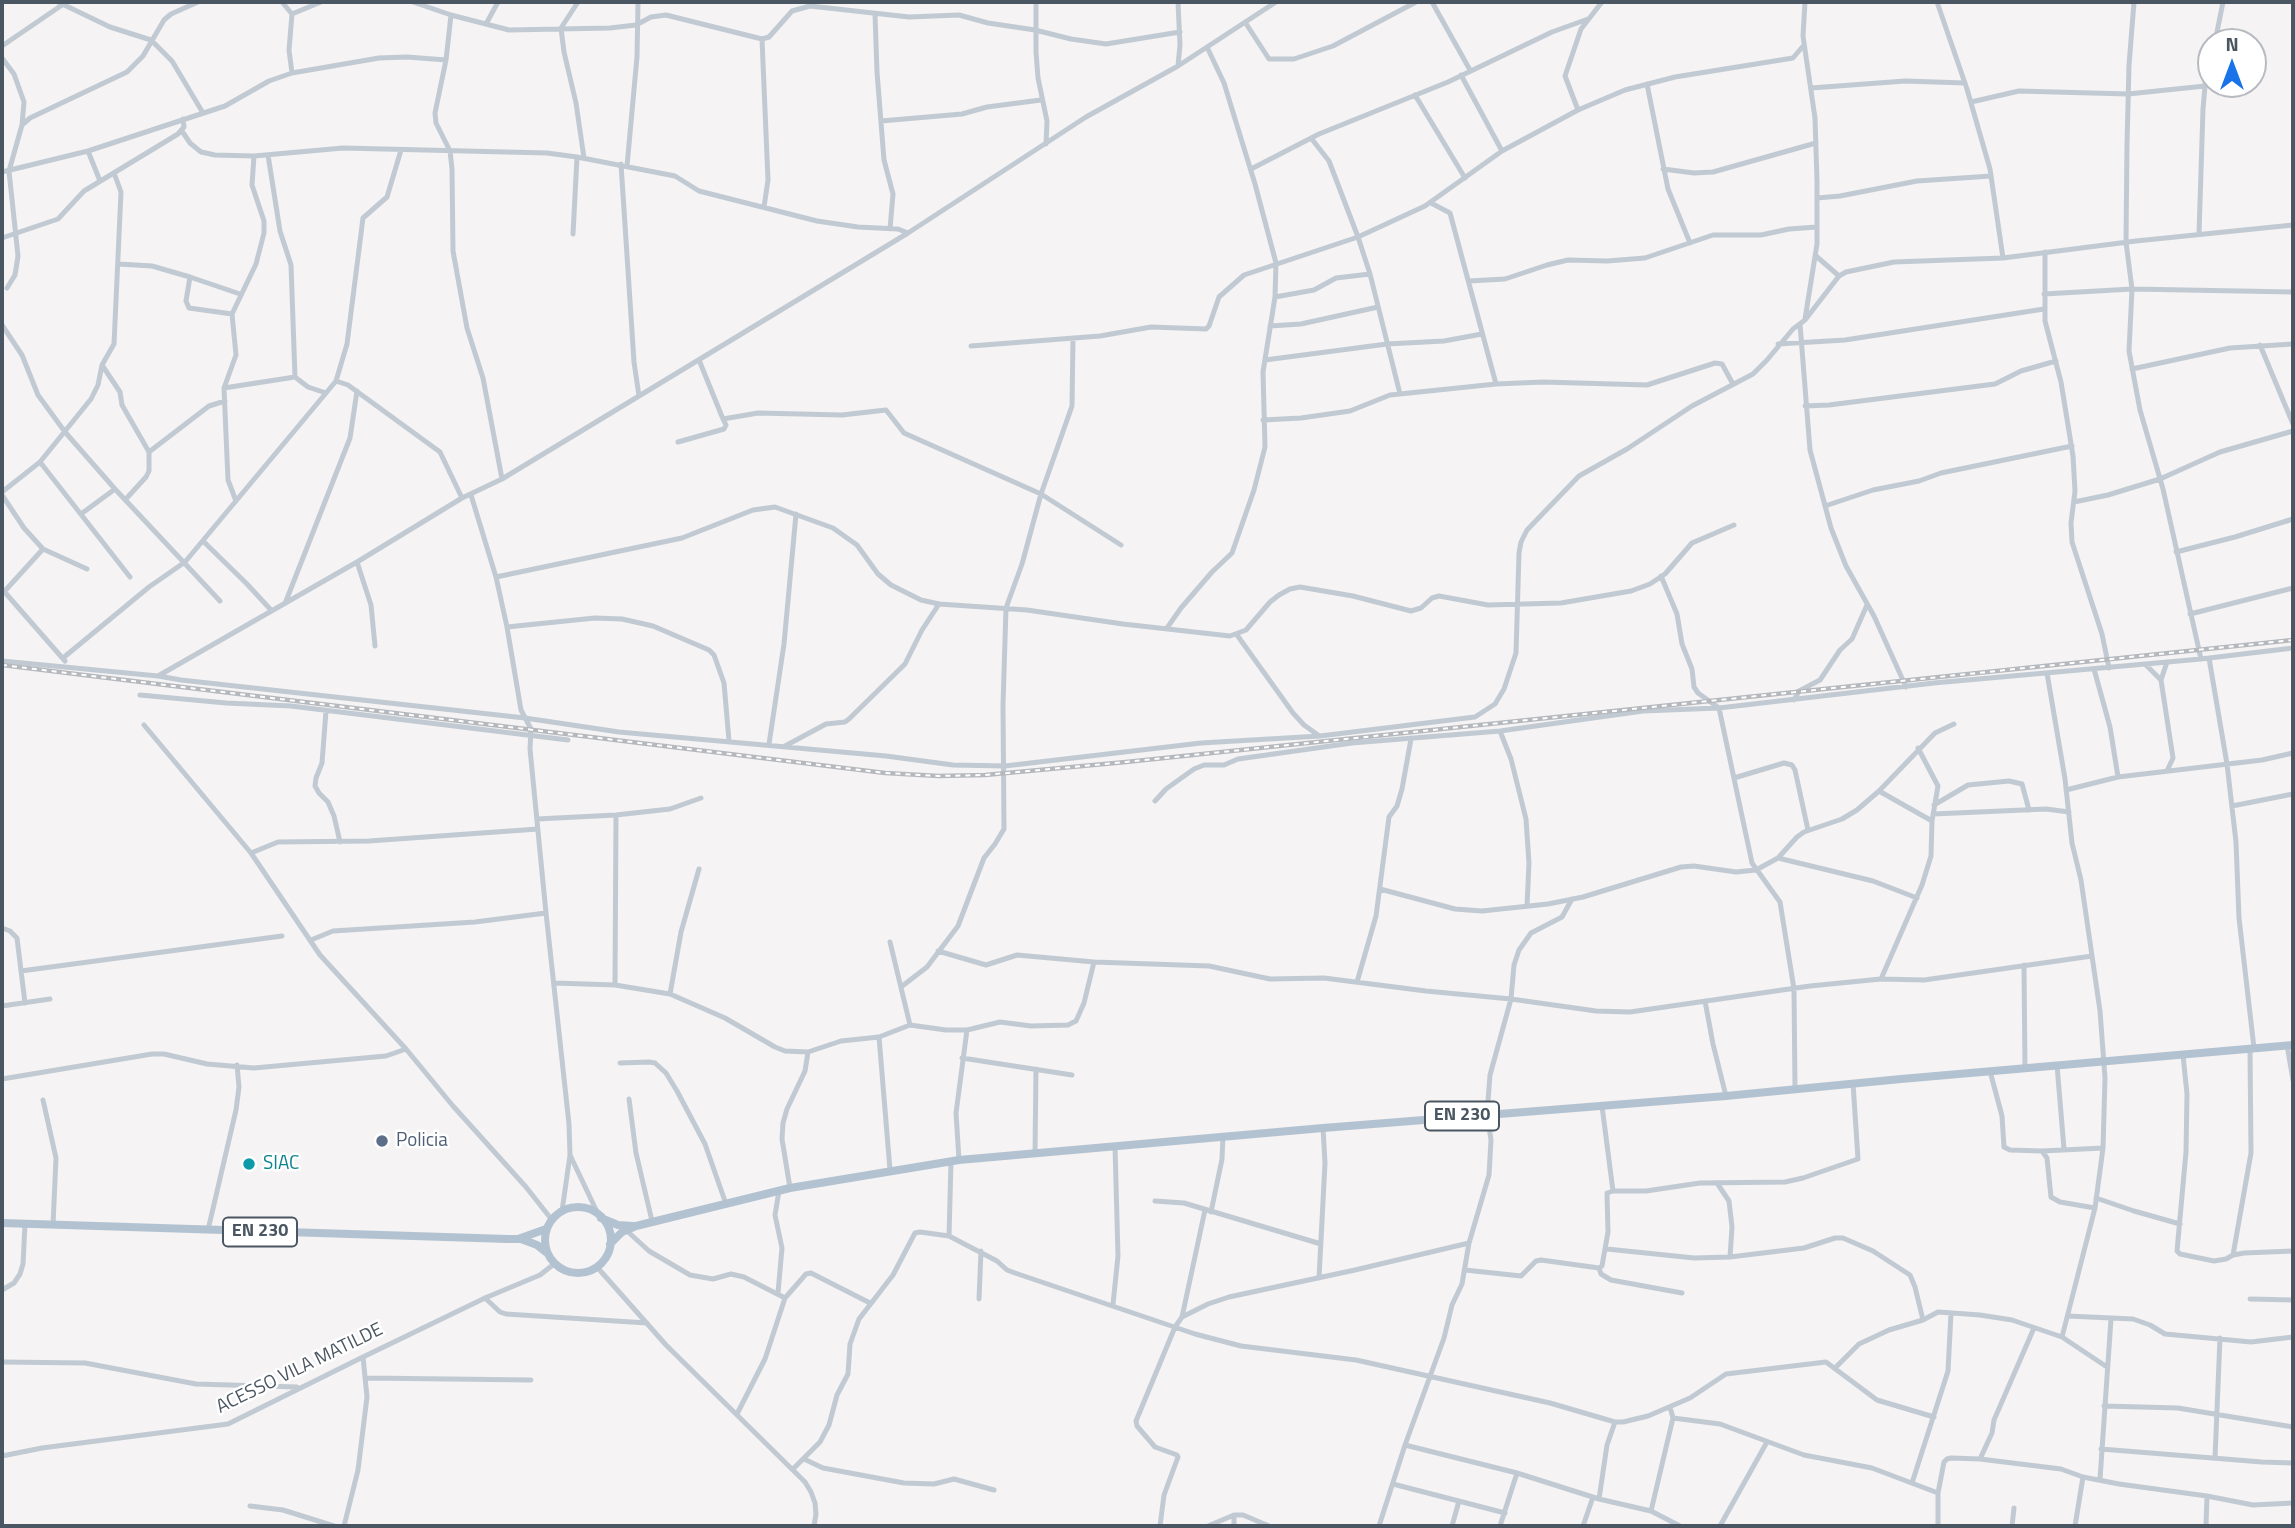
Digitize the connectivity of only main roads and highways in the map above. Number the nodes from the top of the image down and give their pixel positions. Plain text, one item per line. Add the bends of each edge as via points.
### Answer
1 (2290, 1045) edge
2 (599, 1216) junction
3 (2, 1223) edge
4 (636, 1226) junction
5 (547, 1229) junction
6 (518, 1239) junction
7 (610, 1244) junction
8 (547, 1252) junction

1 - 4 main road, EN 230 via 955,1161 790,1188
2 - 4 main road, EN 230 via 618,1225
2 - 5 main road via 587,1209 562,1211
2 - 7 main road via 610,1234
3 - 6 main road, EN 230
4 - 7 main road, EN 230
5 - 6 main road, EN 230
5 - 8 main road
6 - 8 main road, EN 230
7 - 8 main road via 604,1261 586,1272 563,1270

